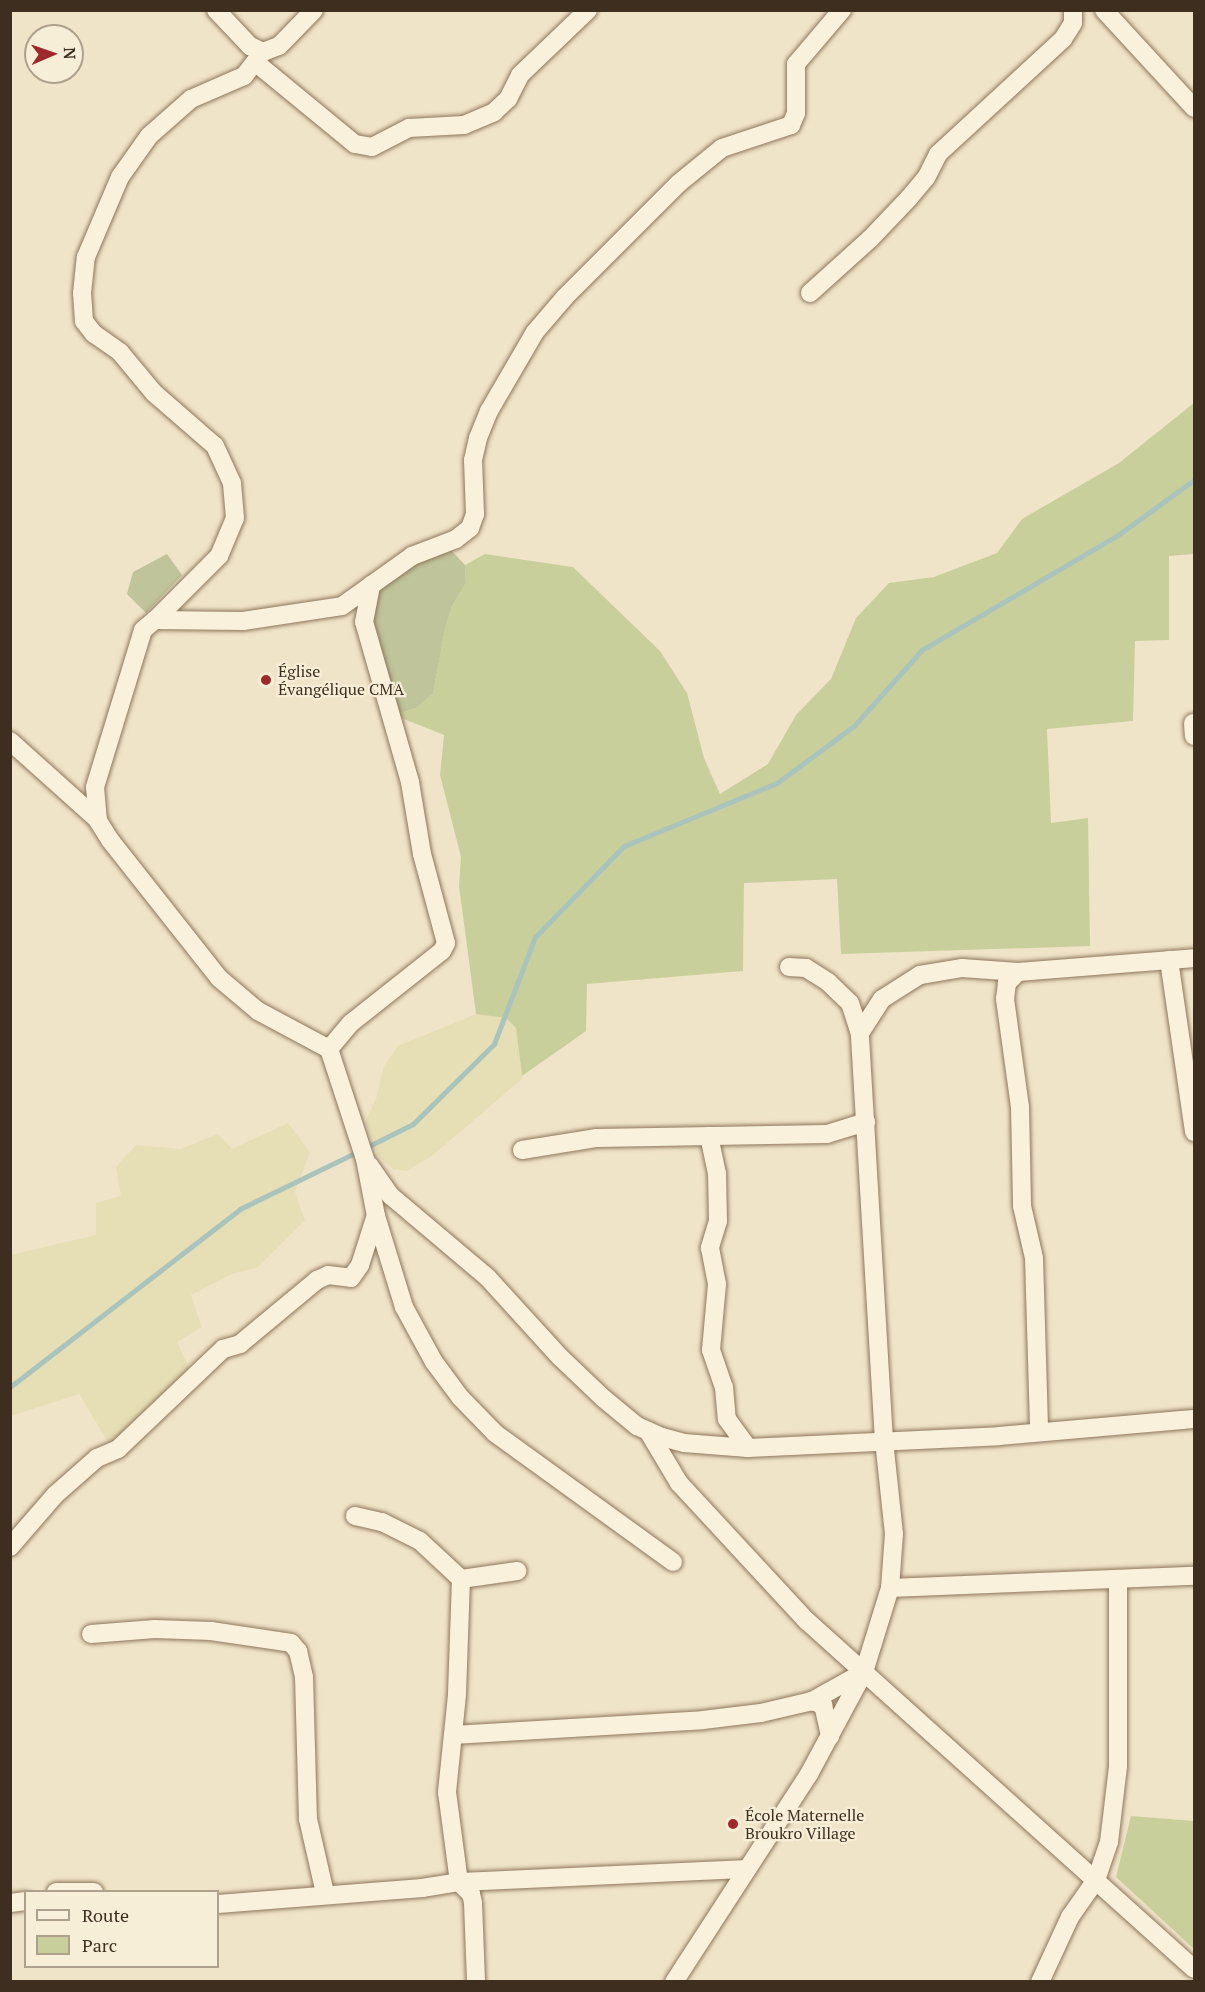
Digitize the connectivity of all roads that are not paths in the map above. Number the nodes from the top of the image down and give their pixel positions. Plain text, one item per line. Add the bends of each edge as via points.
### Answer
1 (216, 10) edge
2 (314, 10) edge
3 (588, 10) edge
4 (842, 10) edge
5 (1073, 10) edge
6 (1104, 10) edge
7 (259, 57) junction
8 (1194, 108) edge
9 (810, 293) dead end
10 (371, 585) junction
11 (155, 620) junction
12 (10, 741) edge
13 (98, 821) junction
14 (1194, 958) edge
15 (1169, 960) junction
16 (789, 967) dead end
17 (1018, 972) junction
18 (860, 1033) junction
19 (329, 1048) junction
20 (866, 1122) junction
21 (1194, 1132) edge
22 (709, 1136) junction
23 (522, 1150) dead end
24 (365, 1159) junction
25 (391, 1196) junction
26 (376, 1216) junction
27 (1194, 1419) edge
28 (1039, 1430) junction
29 (648, 1431) junction
30 (884, 1441) junction
31 (748, 1448) junction
32 (354, 1516) dead end
33 (10, 1547) edge
34 (673, 1562) dead end
35 (517, 1571) dead end
36 (1194, 1576) edge
37 (461, 1579) junction
38 (1118, 1580) junction
39 (890, 1588) junction
40 (91, 1634) dead end
41 (864, 1672) junction
42 (812, 1701) junction
43 (453, 1735) junction
44 (830, 1736) junction
45 (745, 1869) junction
46 (1096, 1880) junction
47 (459, 1882) junction
48 (325, 1893) junction
49 (219, 1904) edge
50 (1194, 1969) edge
51 (476, 1982) edge
52 (674, 1982) edge
53 (1040, 1982) edge

1 - 7 street
2 - 7 street via 279,46
3 - 7 street via 520,75 508,99 494,112 464,125 409,128 372,147 355,144
4 - 10 street via 796,64 796,113 791,125 722,148 679,183 535,332 489,411 478,438 473,460 474,514 470,528 456,539 412,556
5 - 9 street via 1073,23 1062,39 938,154 909,198
6 - 8 street
7 - 11 street via 244,76 191,99 149,136 120,177 86,257 84,321 94,334 120,352 154,393 215,446 232,483 235,518 219,556
10 - 11 street via 342,606 275,618
10 - 19 street via 364,622 410,782 422,854 446,943 442,951 351,1023
11 - 13 street via 143,630 100,759 94,800
12 - 13 street
13 - 19 street via 233,992 258,1011
14 - 15 street
15 - 17 street
15 - 21 street
16 - 18 street via 806,968 828,982 850,1003
17 - 18 street via 962,968 920,975 882,999
17 - 28 street via 1007,983 1005,999 1020,1107 1022,1206 1034,1258
18 - 20 street
19 - 24 street
20 - 22 street via 827,1134
20 - 30 street
22 - 23 street via 597,1138
22 - 31 street via 717,1173 718,1221 710,1248 717,1284 711,1350 724,1387 728,1419
24 - 25 street
24 - 26 street
25 - 26 street
25 - 29 street via 488,1278 603,1398
26 - 33 street via 360,1265 351,1278 328,1275 317,1280 240,1344 223,1349 118,1449 97,1458 55,1495
26 - 34 street via 404,1307 434,1362 460,1397 495,1433
27 - 28 street
28 - 30 street via 999,1436
29 - 31 street via 684,1443
29 - 41 street via 679,1483 807,1621
30 - 31 street
30 - 39 street via 894,1534
32 - 37 street via 382,1522 420,1541
35 - 37 street
36 - 38 street
37 - 43 street
38 - 39 street
38 - 46 street via 1116,1805
39 - 41 street
40 - 48 street via 155,1629 211,1631 291,1643 298,1651 304,1677 308,1819
41 - 42 street
41 - 44 street
41 - 46 street
42 - 43 street via 702,1720
42 - 44 street via 823,1705
43 - 47 street via 447,1792
44 - 45 street
45 - 47 street
45 - 52 street
46 - 50 street
46 - 53 street via 1070,1917
47 - 48 street
47 - 51 street via 471,1894 473,1903
48 - 49 street

